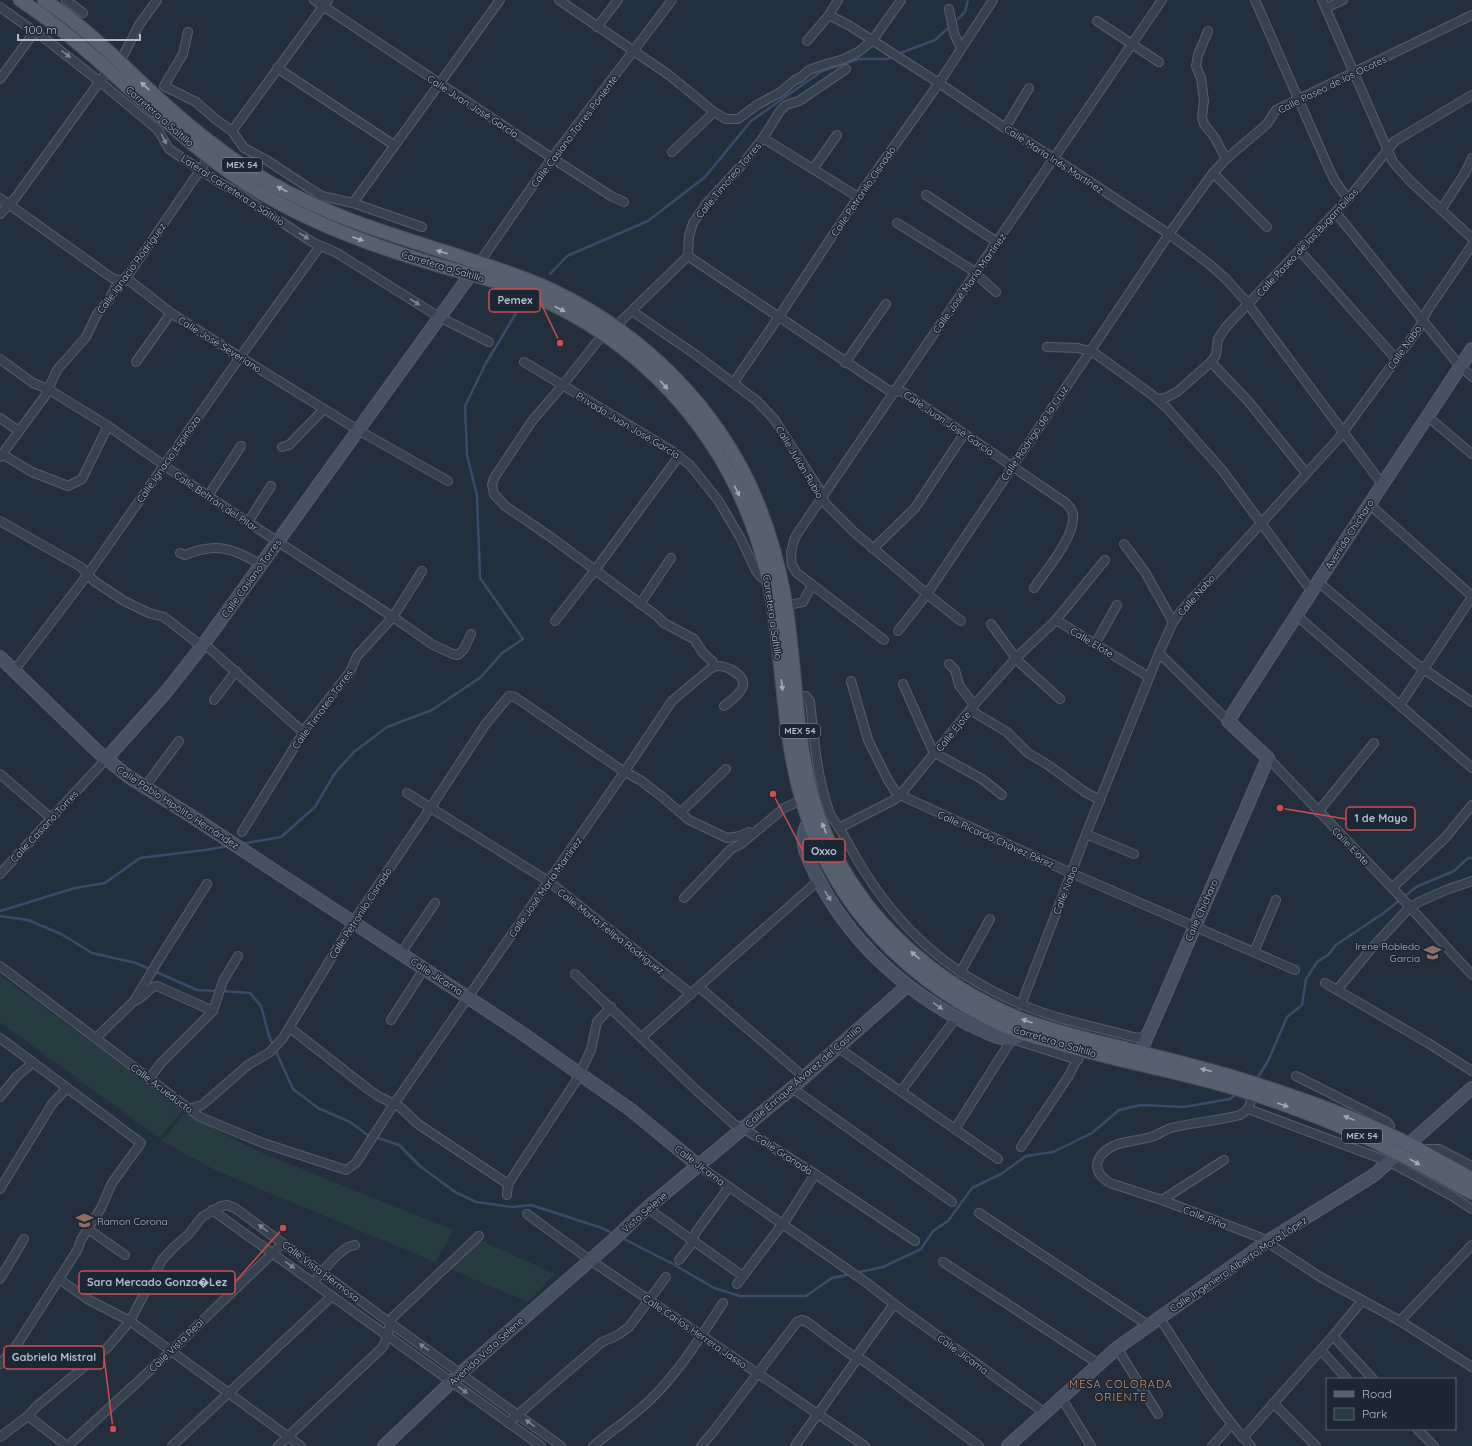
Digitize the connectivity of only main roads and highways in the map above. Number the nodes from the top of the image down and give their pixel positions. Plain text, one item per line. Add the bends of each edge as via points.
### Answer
1 (20, 0) edge
2 (47, 2) edge
3 (609, 330) junction
4 (1138, 1058) junction
5 (1251, 1088) junction
6 (1472, 1179) edge
7 (1472, 1193) edge

1 -> 3 main road, Carretera a Saltillo / MEX 54 via 66,33 187,141 267,196 351,237 508,286
3 -> 2 main road, Carretera a Saltillo / MEX 54 via 590,311 540,285 512,273 338,217 272,184 196,130 120,62
4 -> 3 main road, Carretera a Saltillo / MEX 54 via 1016,1017 960,988 915,955 874,913 842,868 818,815 813,774 802,745 780,575 754,492 726,442 695,400 644,348
3 -> 4 main road, Carretera a Saltillo / MEX 54 via 664,383 706,436 723,463 751,522 774,608 791,746 802,800 832,874 844,892 886,944 952,998 1024,1034 1080,1055
5 -> 4 main road, Carretera a Saltillo / MEX 54
4 - 5 main road, Carretera a Saltillo / MEX 54 via 1233,1088
6 -> 5 main road, Carretera a Saltillo / MEX 54 via 1413,1146 1327,1109
5 -> 7 main road, Carretera a Saltillo / MEX 54 via 1342,1127 1394,1158

